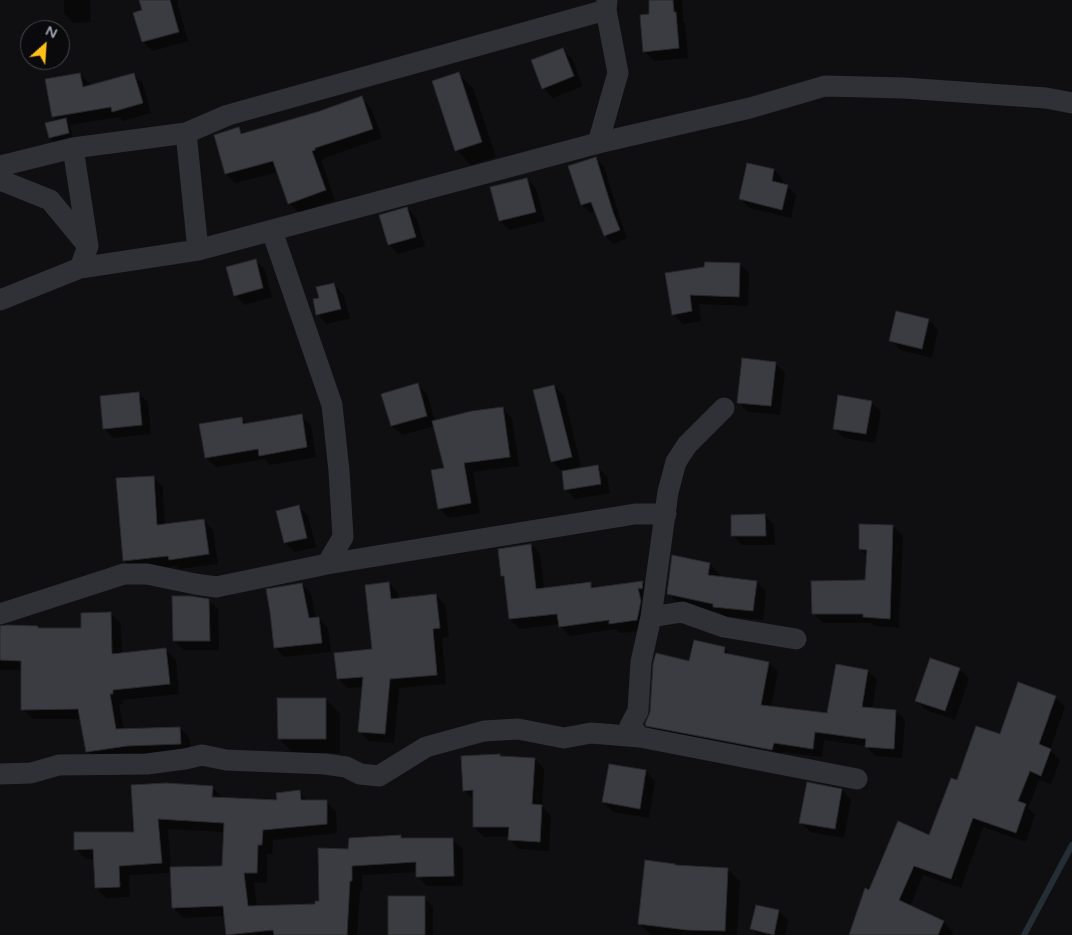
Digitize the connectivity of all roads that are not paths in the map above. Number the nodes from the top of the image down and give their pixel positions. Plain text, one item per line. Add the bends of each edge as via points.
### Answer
1 (607, 5) edge
2 (1072, 103) edge
3 (186, 133) junction
4 (598, 143) junction
5 (73, 148) junction
6 (0, 166) edge
7 (0, 180) edge
8 (272, 231) junction
9 (88, 246) junction
10 (198, 250) junction
11 (80, 268) junction
12 (0, 300) edge
13 (724, 408) dead end
14 (666, 514) junction
15 (327, 564) junction
16 (0, 614) edge
17 (651, 616) junction
18 (796, 639) dead end
19 (640, 737) junction
20 (0, 774) edge
21 (857, 779) dead end

1 - 3 street via 228,115
1 - 4 street via 618,72
2 - 4 street via 1046,98 904,88 825,86 750,108
3 - 5 street
3 - 10 street
4 - 8 street
5 - 6 street
5 - 9 street
7 - 9 street via 50,200
8 - 10 street
8 - 15 street via 332,405 343,537
9 - 11 street
10 - 11 street
11 - 12 street
13 - 14 street via 687,445 676,462
14 - 15 street via 635,514
14 - 17 street
15 - 16 street via 216,586 147,574 124,574
17 - 18 street via 682,612 724,627
17 - 19 street via 641,662 638,710 630,726
19 - 20 street via 591,733 564,738 518,728 484,731 426,747 379,776 325,764 226,760 202,755 146,764 59,765 31,773
19 - 21 street

